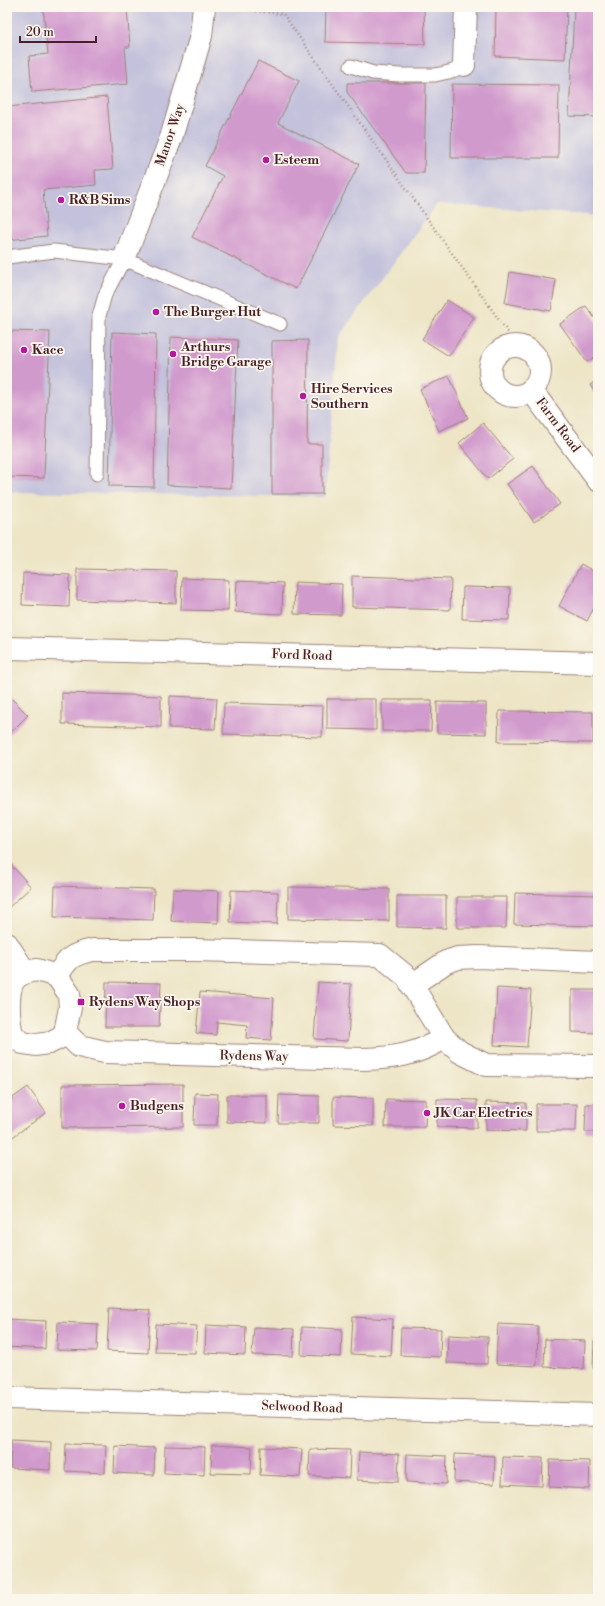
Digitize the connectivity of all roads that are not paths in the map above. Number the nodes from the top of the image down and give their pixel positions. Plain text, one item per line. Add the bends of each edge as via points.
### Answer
1 (204, 7) edge
2 (466, 7) edge
3 (464, 65) joint
4 (352, 66) dead end
5 (7, 257) edge
6 (124, 259) junction
7 (280, 324) dead end
8 (531, 390) dead end
9 (96, 474) dead end
10 (598, 480) edge
11 (7, 648) edge
12 (598, 663) edge
13 (7, 944) edge
14 (598, 962) edge
15 (25, 972) junction
16 (56, 976) junction
17 (412, 985) junction
18 (65, 1032) junction
19 (10, 1038) edge
20 (444, 1038) junction
21 (598, 1066) edge
22 (7, 1398) edge
23 (598, 1415) edge

1 - 6 street, Manor Way via 201,36 171,138
2 - 3 street
3 - 4 lane via 453,71 435,75 373,73
5 - 6 lane via 54,251
6 - 7 lane
6 - 9 lane via 105,295 99,316
8 - 10 street, Farm Road
11 - 12 street, Ford Road
13 - 15 street
14 - 17 street via 458,958 446,962
15 - 16 street via 38,970
15 - 19 street via 15,978 10,989
16 - 17 street via 66,962 77,953 93,950 203,950 380,955 408,977
16 - 18 street via 69,994 70,1008
17 - 20 street
18 - 19 street via 49,1043 36,1045
18 - 20 street, Rydens Way via 79,1046 105,1052 363,1059 410,1054 430,1047
20 - 21 street via 460,1052 486,1065
22 - 23 street, Selwood Road

